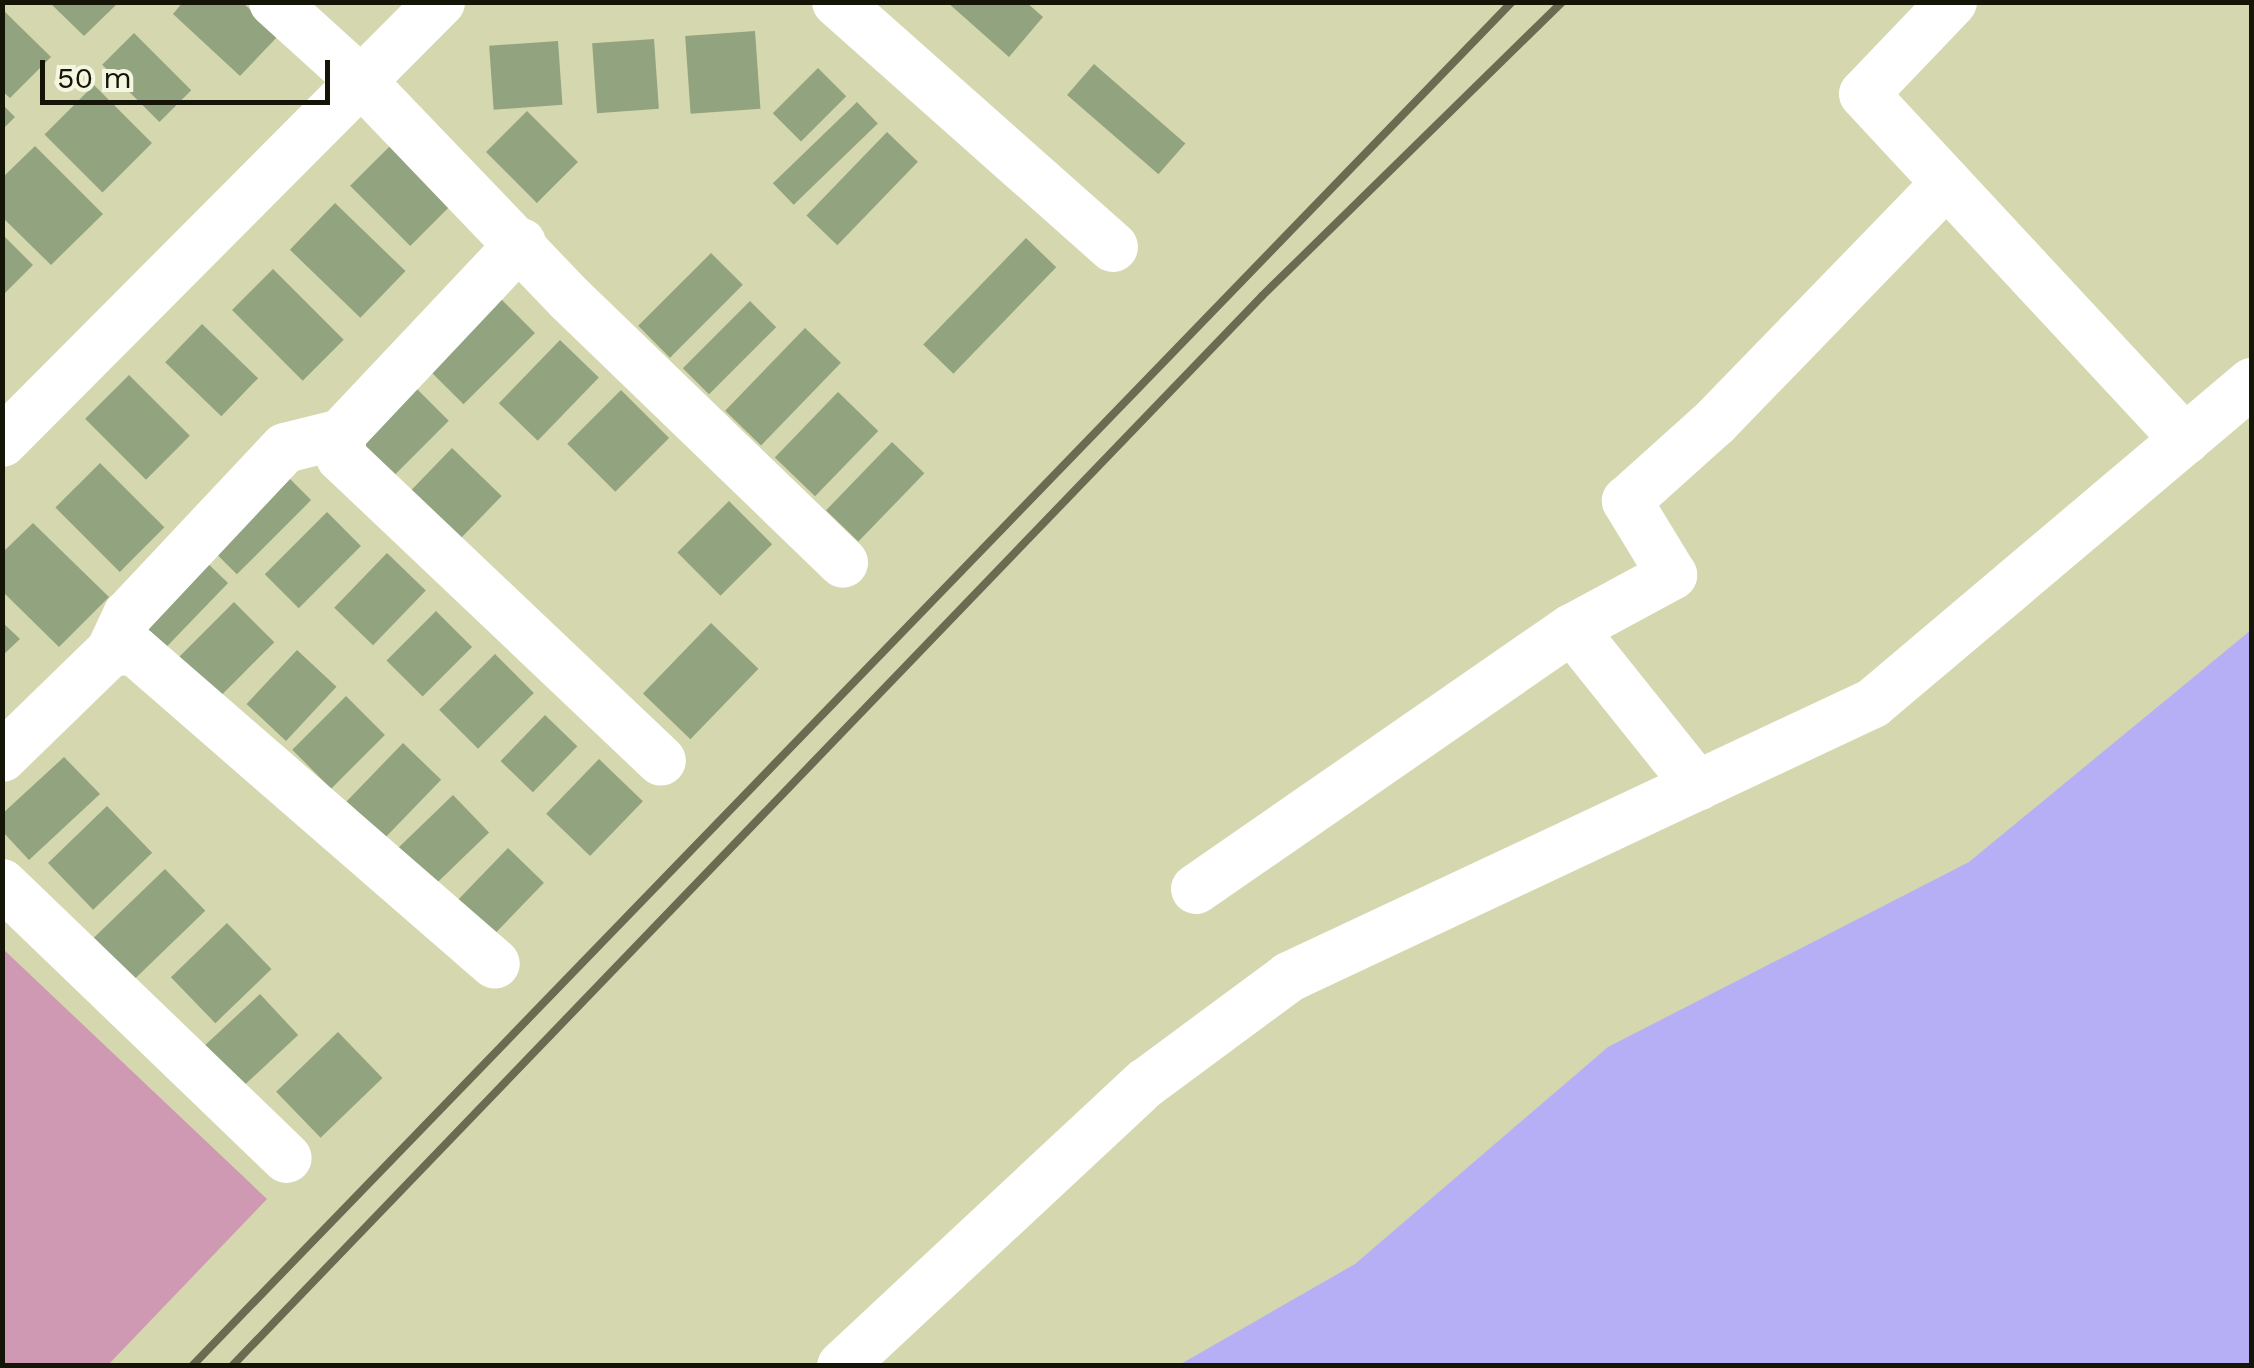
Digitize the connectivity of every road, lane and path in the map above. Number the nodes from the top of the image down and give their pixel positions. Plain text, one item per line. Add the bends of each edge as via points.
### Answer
1 (274, 2) edge
2 (440, 2) edge
3 (837, 2) edge
4 (1952, 2) edge
5 (360, 79) junction
6 (1947, 183) junction
7 (521, 243) junction
8 (1113, 247) dead end
9 (2252, 384) edge
10 (341, 434) junction
11 (2185, 440) junction
12 (2, 442) edge
13 (842, 563) dead end
14 (1572, 629) junction
15 (111, 651) junction
16 (2, 757) edge
17 (661, 761) dead end
18 (1698, 786) junction
19 (2, 884) edge
20 (1196, 889) dead end
21 (495, 964) dead end
22 (287, 1158) dead end
23 (842, 1366) edge

1 - 5 street
2 - 5 street
3 - 8 street
4 - 6 street via 1864,94
5 - 7 street
5 - 12 street
6 - 11 street
6 - 14 street via 1714,422 1627,500 1672,575
7 - 10 street
7 - 13 street
9 - 11 street
10 - 15 street via 285,448 128,616
10 - 17 street via 341,457
11 - 18 street via 1873,703
14 - 18 street
14 - 20 street
15 - 16 street
15 - 21 street via 134,650
18 - 23 street via 1289,977 1146,1083
19 - 22 street

